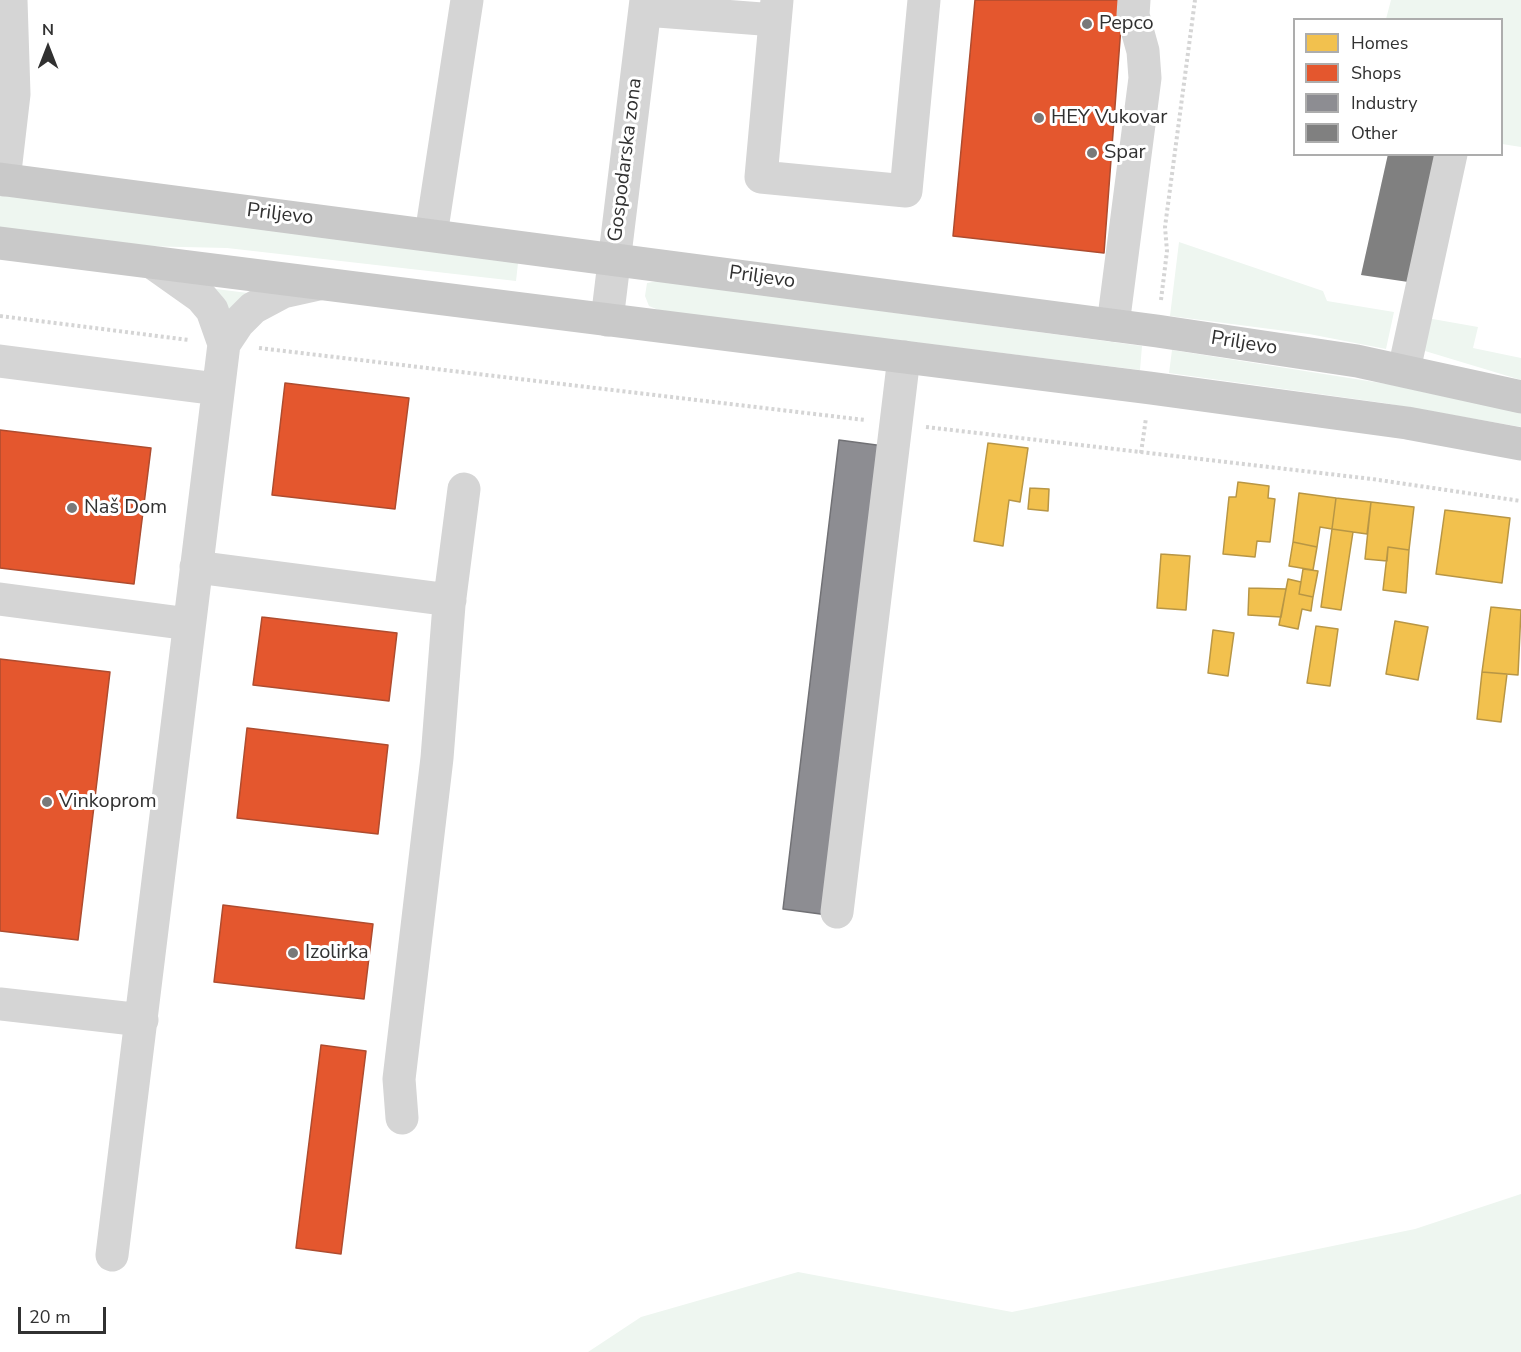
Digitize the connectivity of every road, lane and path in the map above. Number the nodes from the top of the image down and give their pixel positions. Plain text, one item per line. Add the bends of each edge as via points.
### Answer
1 (11, 0) edge
2 (467, 0) edge
3 (924, 0) edge
4 (1134, 0) edge
5 (1195, 0) edge
6 (645, 5) edge
7 (776, 10) edge
8 (1452, 156) edge
9 (2, 179) edge
10 (431, 235) junction
11 (0, 243) edge
12 (613, 259) junction
13 (153, 263) junction
14 (319, 284) junction
15 (0, 316) edge
16 (607, 320) junction
17 (1113, 325) junction
18 (1157, 331) junction
19 (224, 344) junction
20 (904, 357) junction
21 (0, 361) edge
22 (1404, 370) junction
23 (1150, 388) junction
24 (217, 389) junction
25 (1521, 397) edge
26 (896, 423) junction
27 (1521, 444) edge
28 (1142, 453) junction
29 (464, 489) dead end
30 (1521, 501) edge
31 (196, 567) junction
32 (0, 599) edge
33 (450, 600) junction
34 (189, 624) junction
35 (837, 912) dead end
36 (0, 1004) edge
37 (142, 1020) junction
38 (402, 1118) dead end
39 (112, 1256) dead end

1 - 9 street via 14,93
2 - 10 street
3 - 7 street via 906,191 761,177
4 - 17 street via 1133,15 1143,51 1145,78
5 - 18 path via 1165,227 1167,251
6 - 7 street
6 - 12 street, Gospodarska zona
8 - 22 street
9 - 10 main road, Priljevo
10 - 12 main road, Priljevo
11 - 13 main road
12 - 16 street, Gospodarska zona
12 - 17 main road, Priljevo
13 - 14 main road
13 - 19 street via 201,297 212,310
14 - 16 main road
14 - 19 street via 283,292 253,308
15 - 19 path
16 - 20 main road
17 - 18 main road, Priljevo
18 - 22 main road, Priljevo
19 - 24 street
19 - 26 path
20 - 23 main road
20 - 26 street
21 - 24 street
22 - 25 main road, Priljevo
23 - 27 main road via 1407,423
23 - 28 path
24 - 31 street
26 - 28 path
26 - 35 street
28 - 30 path via 1372,479
29 - 33 street
31 - 33 street
31 - 34 street
32 - 34 street
33 - 38 street via 437,758 399,1079
34 - 37 street
36 - 37 street
37 - 39 street

